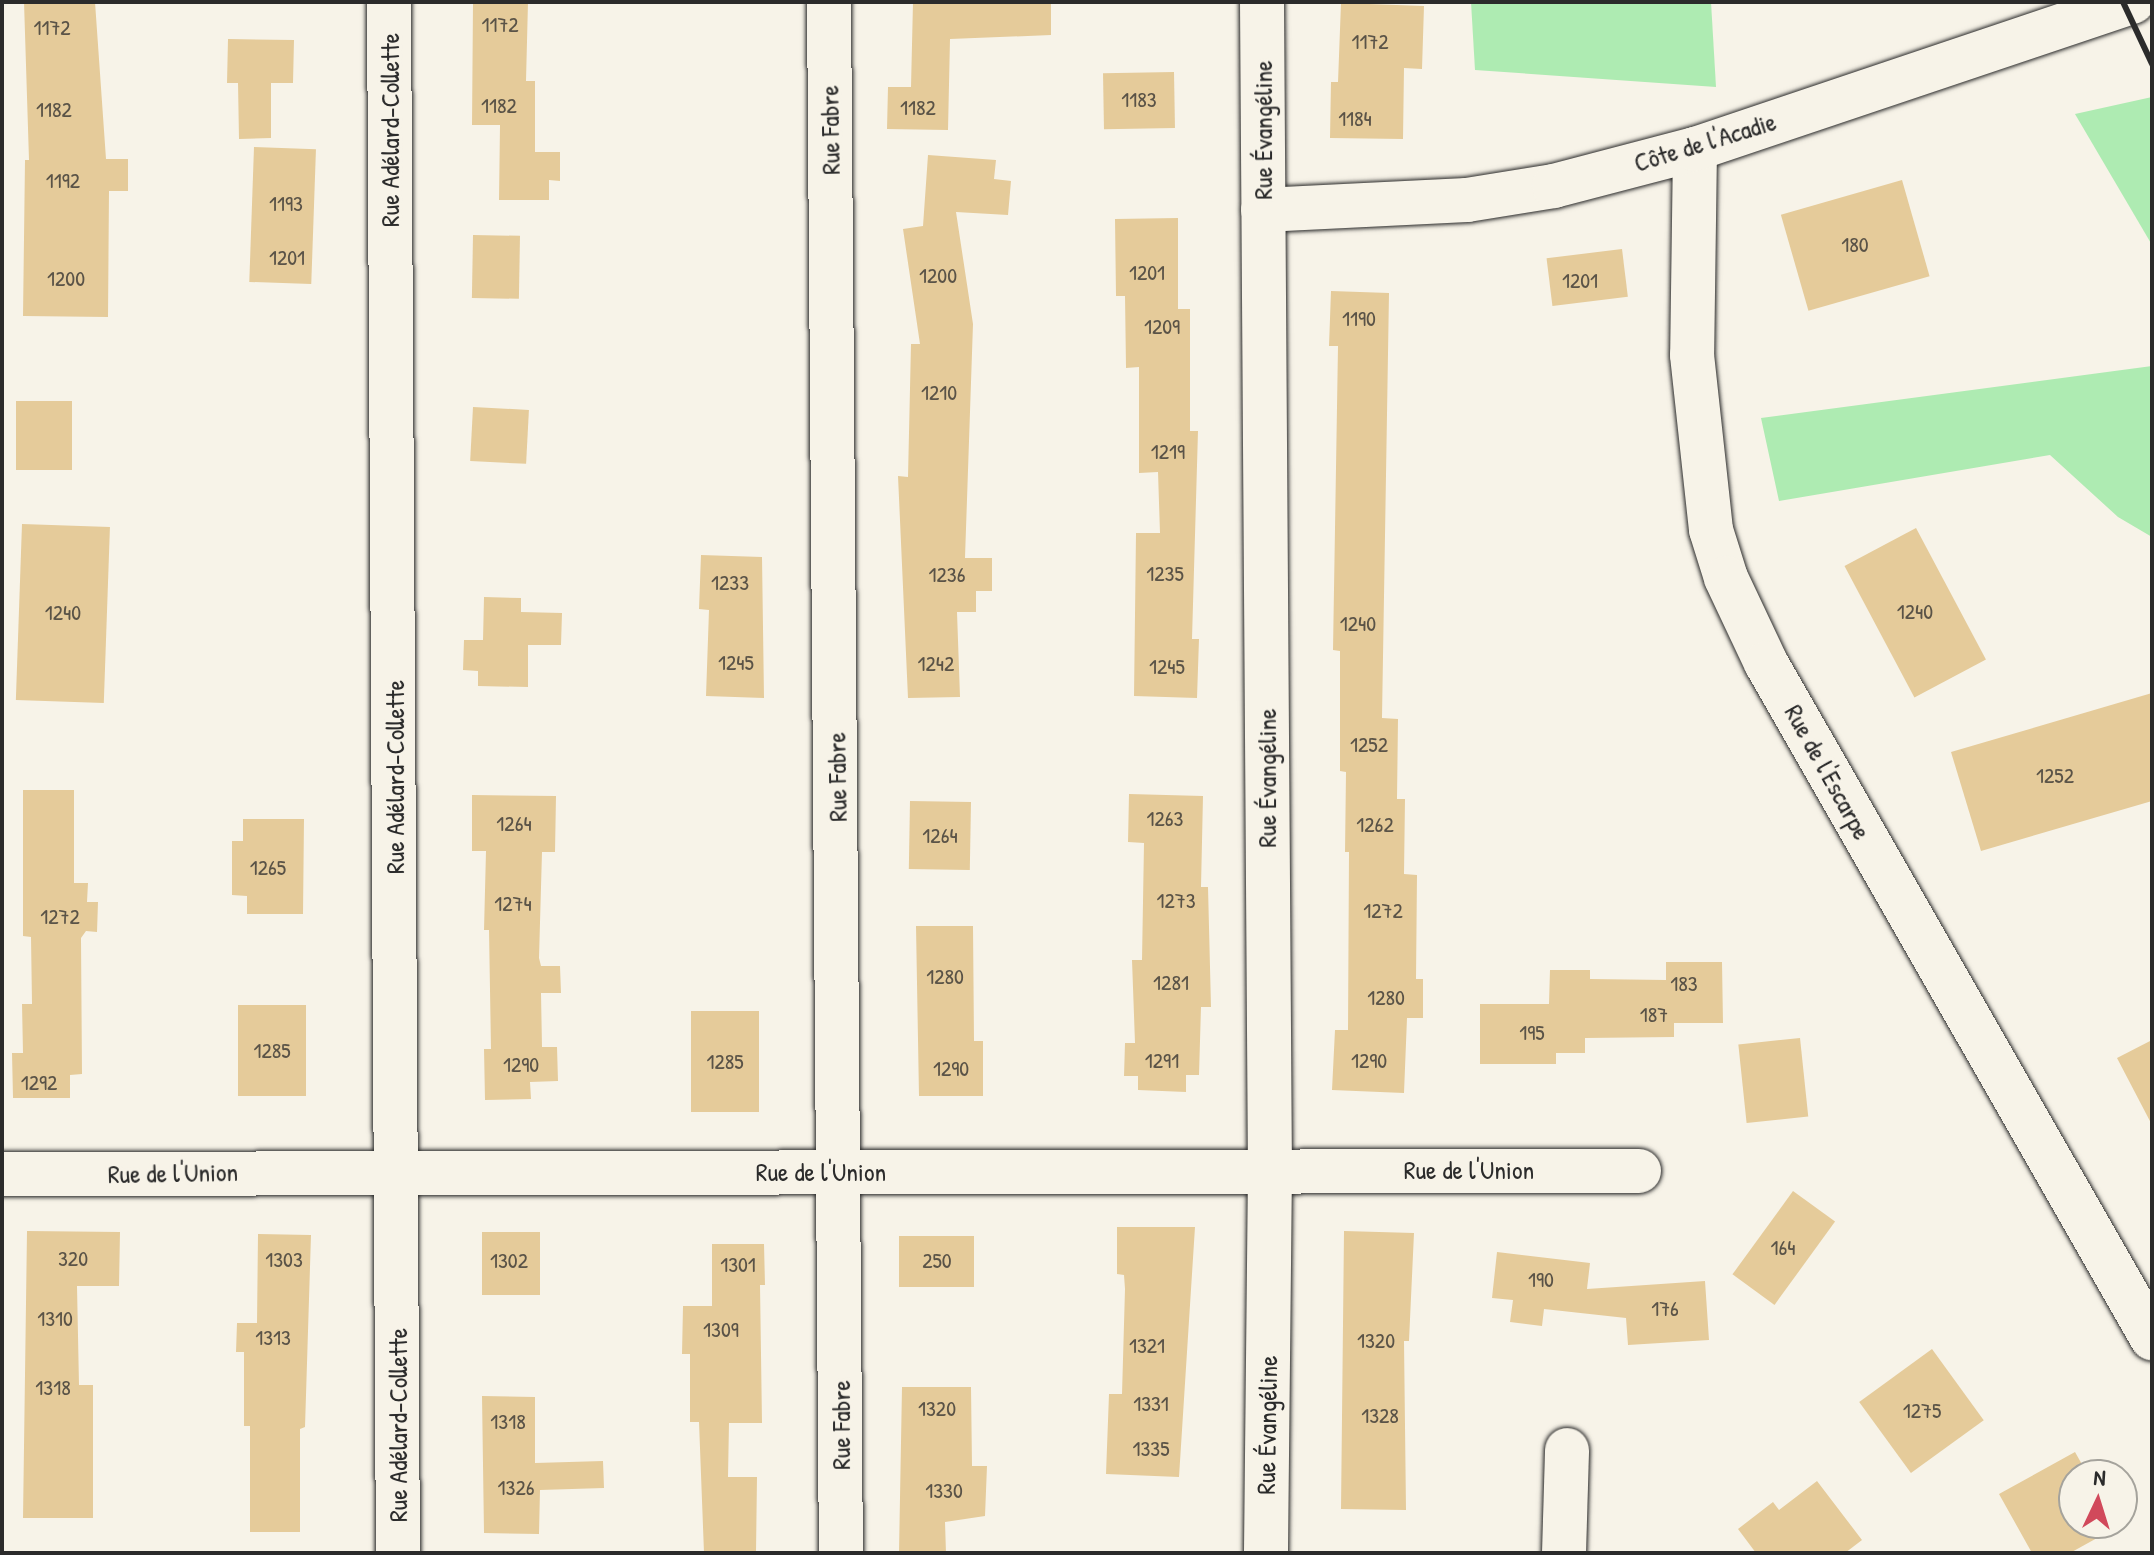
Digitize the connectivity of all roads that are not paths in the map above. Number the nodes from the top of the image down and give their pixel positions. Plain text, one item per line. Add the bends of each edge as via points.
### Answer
1 (389, 2) edge
2 (829, 2) edge
3 (1262, 2) edge
4 (2133, 2) edge
5 (1695, 149) junction
6 (1263, 210) junction
7 (1270, 1169) junction
8 (398, 1170) junction
9 (1639, 1171) dead end
10 (840, 1172) junction
11 (2, 1174) edge
12 (2152, 1338) edge
13 (1567, 1450) dead end
14 (398, 1553) edge
15 (841, 1553) edge
16 (1266, 1553) edge
17 (1564, 1553) edge

1 - 8 street, Rue Adélard-Collette
2 - 10 street, Rue Fabre
3 - 6 street, Rue Évangéline
4 - 5 street, Côte de l'Acadie
5 - 6 street, Côte de l'Acadie via 1554,186 1467,200
5 - 12 street, Rue de l'Escarpe via 1692,355 1711,530 1726,578 1766,663
6 - 7 street, Rue Évangéline
7 - 9 street, Rue de l'Union
7 - 10 street, Rue de l'Union
7 - 16 street, Rue Évangéline
8 - 10 street, Rue de l'Union
8 - 11 street, Rue de l'Union
8 - 14 street, Rue Adélard-Collette
10 - 15 street, Rue Fabre
13 - 17 street

